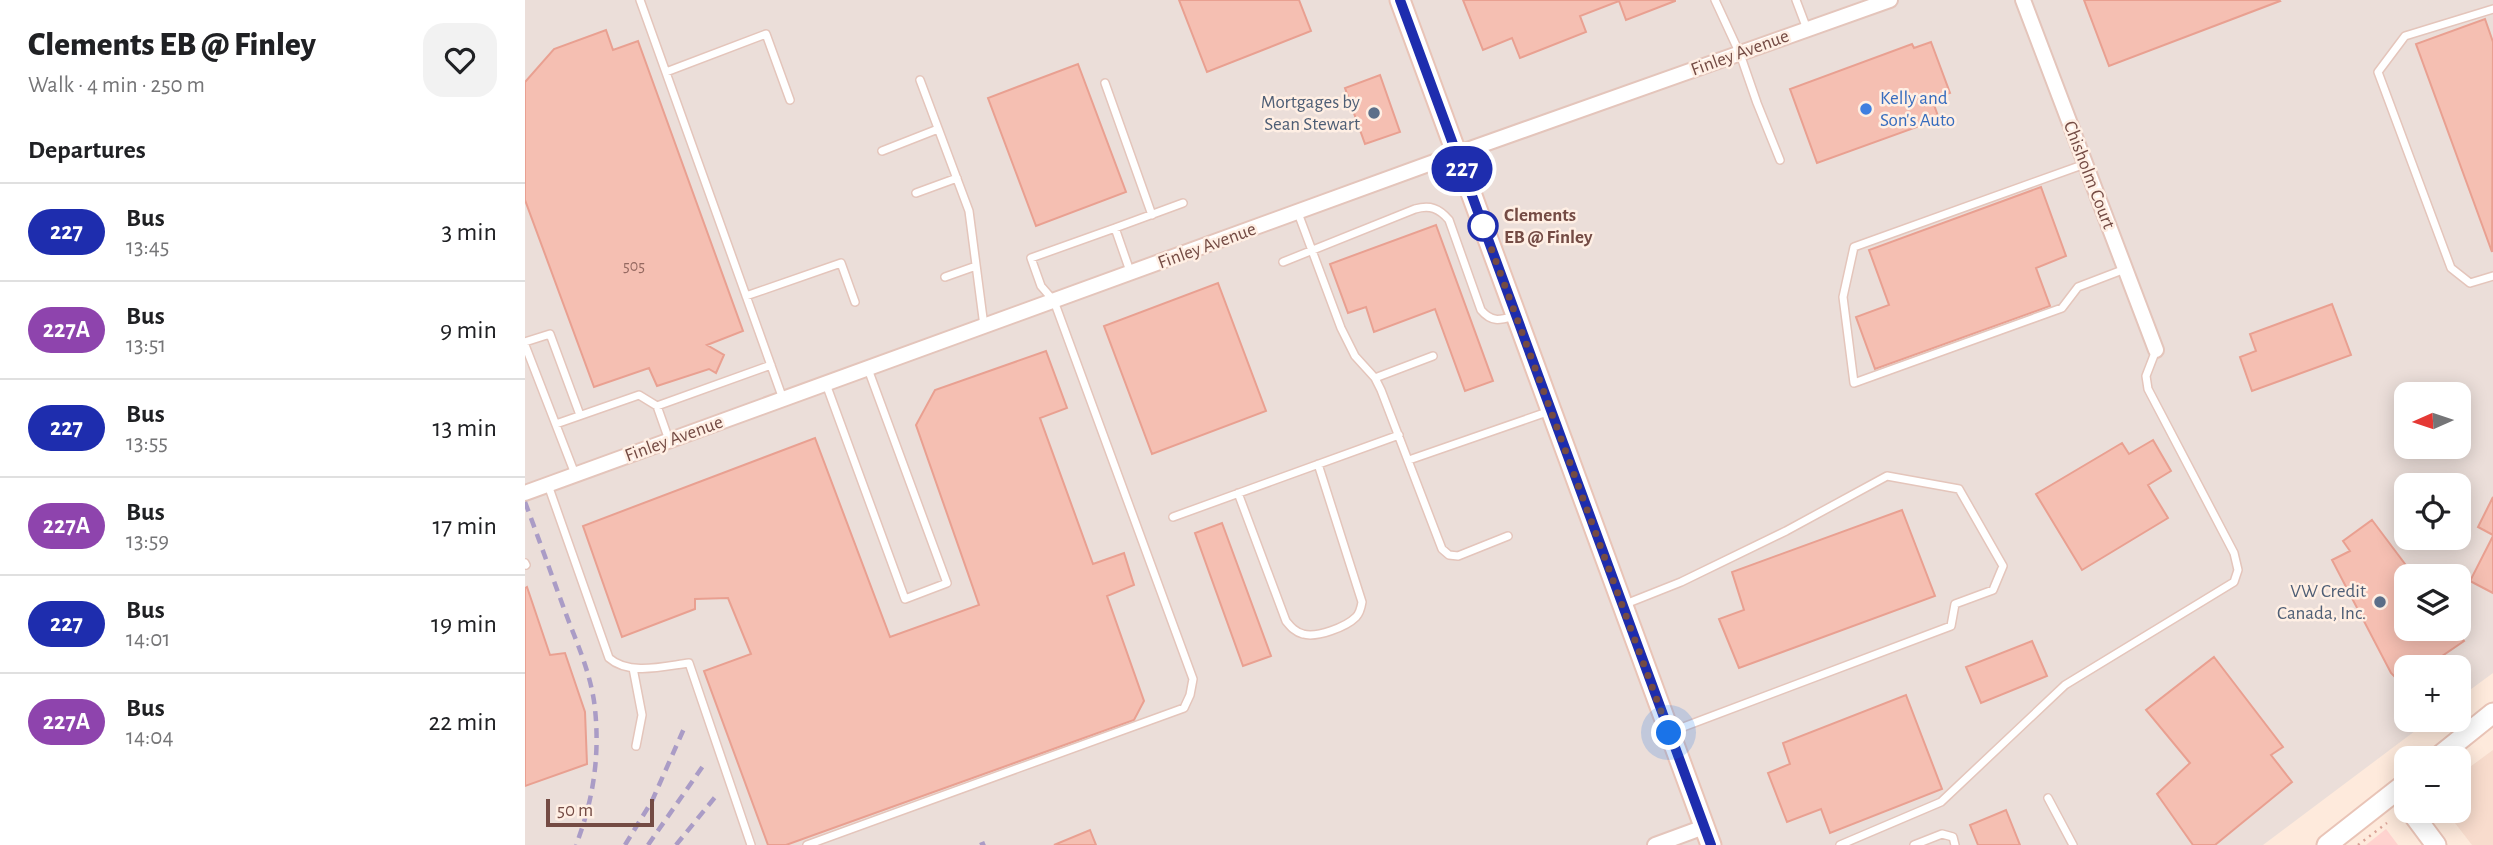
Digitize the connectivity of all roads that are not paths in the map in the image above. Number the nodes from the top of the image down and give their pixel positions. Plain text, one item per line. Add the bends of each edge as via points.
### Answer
1 (640, 0) edge
2 (1400, 0) edge
3 (1715, 0) edge
4 (1796, 0) edge
5 (1890, 0) edge
6 (2023, 0) edge
7 (2493, 9) edge
8 (1807, 30) junction
9 (1740, 54) junction
10 (666, 72) junction
11 (920, 80) dead end
12 (1105, 83) dead end
13 (790, 100) dead end
14 (938, 129) junction
15 (882, 151) dead end
16 (1456, 154) junction
17 (1780, 160) dead end
18 (2085, 163) junction
19 (957, 178) junction
20 (916, 193) dead end
21 (1183, 203) dead end
22 (1298, 213) junction
23 (1152, 215) junction
24 (1115, 228) junction
25 (1312, 250) junction
26 (1283, 262) dead end
27 (976, 266) junction
28 (2125, 269) junction
29 (1131, 274) junction
30 (2493, 275) edge
31 (945, 277) dead end
32 (746, 296) junction
33 (1054, 301) junction
34 (855, 302) dead end
35 (1515, 315) junction
36 (984, 326) junction
37 (525, 344) edge
38 (2156, 350) joint
39 (1433, 356) dead end
40 (771, 365) junction
41 (868, 369) junction
42 (1375, 378) junction
43 (826, 384) junction
44 (783, 400) junction
45 (657, 406) junction
46 (1550, 411) junction
47 (580, 415) junction
48 (556, 424) junction
49 (1399, 435) junction
50 (670, 441) junction
51 (1409, 460) junction
52 (1318, 464) junction
53 (576, 475) junction
54 (548, 485) junction
55 (525, 493) edge
56 (1238, 493) junction
57 (1174, 517) dead end
58 (1508, 536) dead end
59 (1623, 605) junction
60 (633, 668) junction
61 (2493, 713) edge
62 (1669, 733) junction
63 (636, 746) dead end
64 (2452, 746) edge
65 (2048, 798) dead end
66 (2394, 799) edge
67 (2420, 823) edge
68 (1708, 836) edge
69 (751, 845) edge
70 (807, 845) edge
71 (1655, 845) edge
72 (1840, 845) edge
73 (1914, 845) edge
74 (1955, 845) edge
75 (2073, 845) edge
76 (2327, 845) edge
77 (2436, 845) edge

1 - 10 lane
2 - 16 street
3 - 9 lane
4 - 8 lane
5 - 8 street, Finley Avenue
6 - 18 street, Chisholm Court
7 - 30 lane via 2405,36 2378,72 2451,268 2470,284
8 - 9 street, Finley Avenue
9 - 16 street, Finley Avenue
9 - 17 lane
10 - 13 lane via 766,34
10 - 32 lane
11 - 14 lane
12 - 23 lane
14 - 15 lane
14 - 19 lane
16 - 22 street, Finley Avenue
16 - 35 street
18 - 28 street, Chisholm Court
18 - 28 lane via 1854,247 1843,297 1854,383 2062,308 2078,286
19 - 20 lane
19 - 27 lane via 969,211
21 - 23 lane
22 - 25 lane
22 - 29 street, Finley Avenue
23 - 24 lane
24 - 29 lane
24 - 33 lane via 1031,258 1041,286
25 - 26 lane
25 - 35 lane via 1415,209 1435,208 1449,220 1481,310 1490,320
25 - 42 lane via 1341,328 1355,356
27 - 31 lane
27 - 36 lane
28 - 38 street, Chisholm Court
29 - 33 street, Finley Avenue
32 - 34 lane via 841,263
32 - 40 lane
33 - 36 street, Finley Avenue
33 - 70 lane via 1193,679 1190,695 1184,708
35 - 46 street
36 - 41 street, Finley Avenue
37 - 47 lane via 550,334
37 - 48 lane
38 - 72 lane via 2145,376 2148,389 2234,553 2238,570 2234,582 2065,685 1941,802
39 - 42 lane
40 - 44 lane
40 - 45 lane
41 - 43 street, Finley Avenue
41 - 43 lane via 947,583 905,599
42 - 49 lane
43 - 44 street, Finley Avenue
44 - 50 street, Finley Avenue
45 - 47 lane via 639,395
45 - 50 lane
46 - 51 lane
46 - 59 street
47 - 48 lane
48 - 53 lane
49 - 51 lane
49 - 52 lane
50 - 53 street, Finley Avenue
51 - 58 lane via 1442,549 1449,555 1458,556
52 - 56 lane
52 - 56 lane via 1362,602 1354,619 1343,625 1315,634 1293,630
53 - 54 street, Finley Avenue
54 - 55 street, Finley Avenue
54 - 60 lane via 609,658
56 - 57 lane
59 - 62 street
59 - 62 lane via 1786,531 1887,476 1959,489 2003,566 1993,590 1955,604 1951,626
60 - 63 lane via 642,715
60 - 69 lane via 689,663
61 - 64 street
62 - 68 street
65 - 75 lane
66 - 76 street
67 - 77 street
68 - 71 street
73 - 74 lane via 1943,834 1952,837

